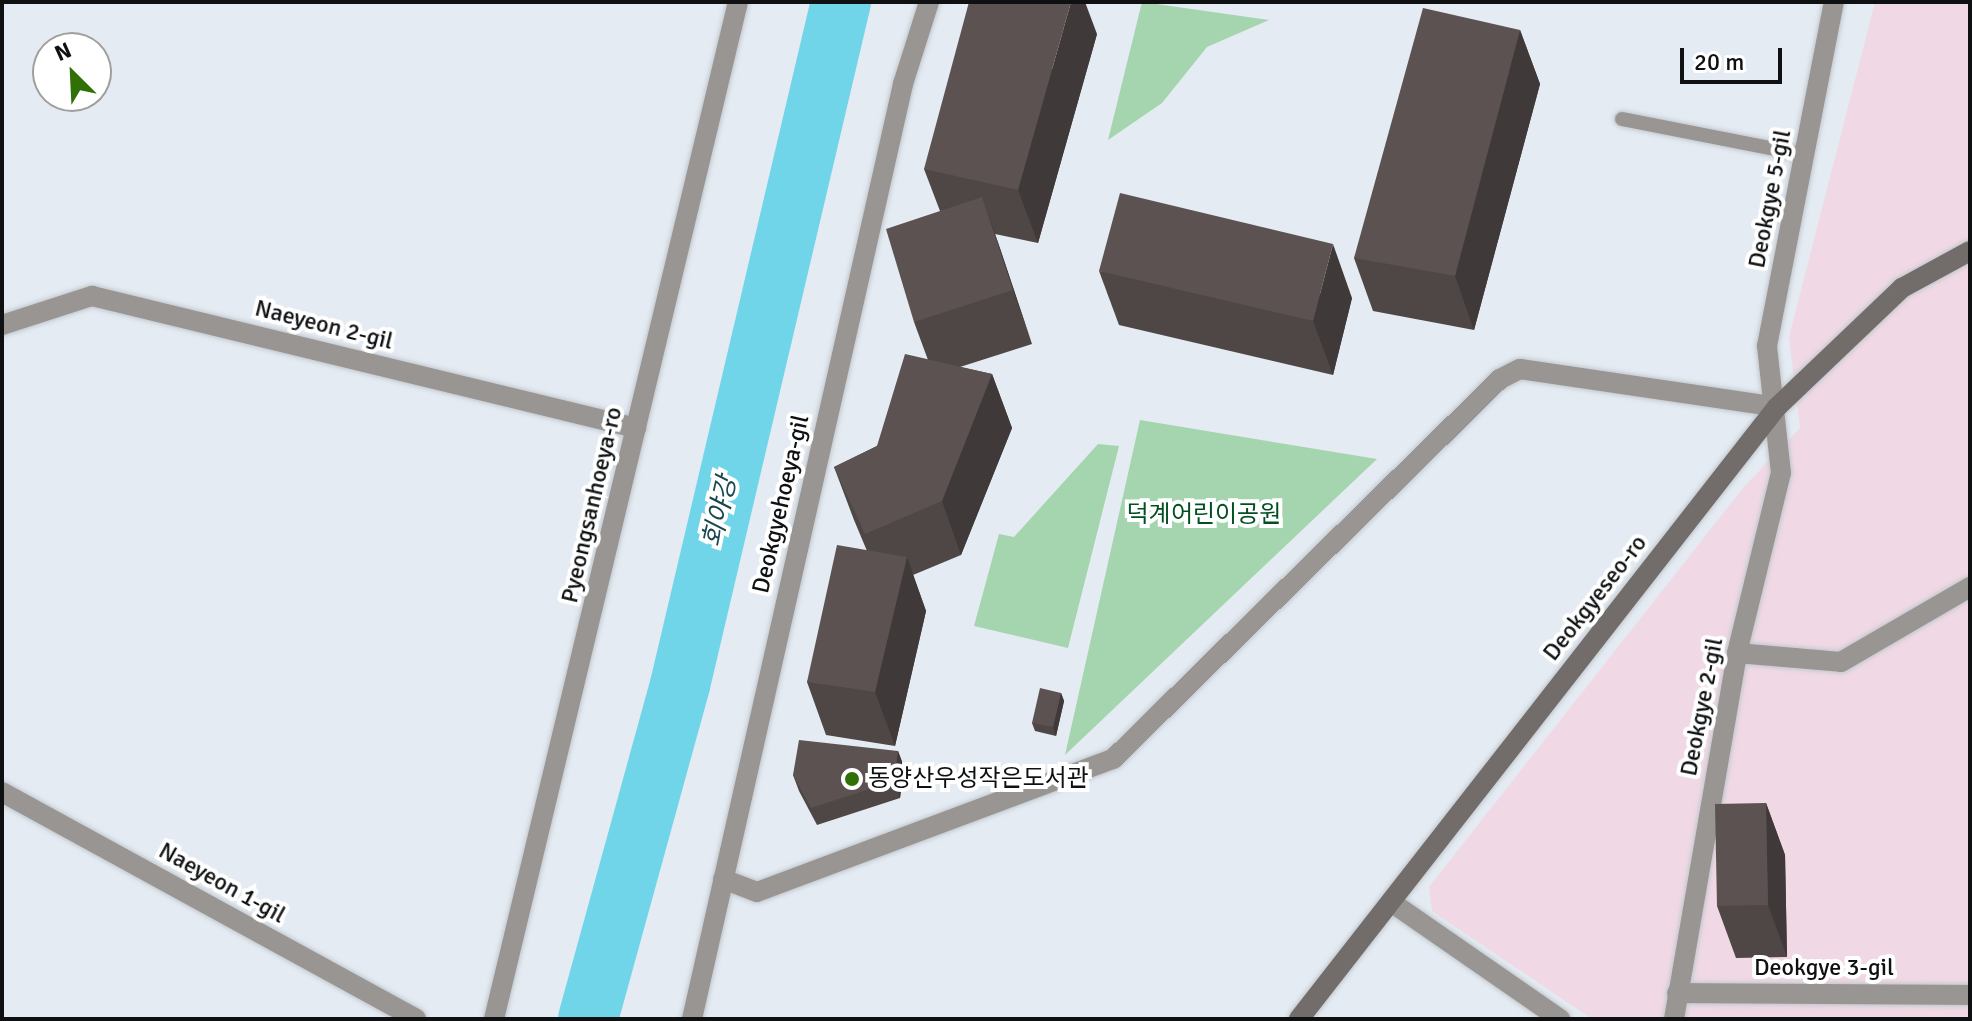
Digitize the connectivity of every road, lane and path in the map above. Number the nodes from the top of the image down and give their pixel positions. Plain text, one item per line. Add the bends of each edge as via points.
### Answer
1 (738, 2) edge
2 (929, 2) edge
3 (1834, 2) edge
4 (1622, 119) dead end
5 (1806, 155) junction
6 (1970, 251) edge
7 (2, 325) edge
8 (1777, 407) junction
9 (636, 428) junction
10 (1970, 587) edge
11 (1737, 653) junction
12 (2, 792) edge
13 (723, 879) junction
14 (1391, 902) junction
15 (1677, 993) junction
16 (1970, 995) edge
17 (416, 1019) edge
18 (494, 1019) edge
19 (692, 1019) edge
20 (1299, 1019) edge
21 (1560, 1019) edge
22 (1674, 1019) edge

1 - 9 street, Pyeongsanhoeya-ro
2 - 13 street, Deokgyehoeya-gil via 903,84
3 - 5 street, Deokgye 5-gil
4 - 5 lane
5 - 8 street, Deokgye 5-gil via 1767,346
6 - 8 street, Deokgyeseo-ro via 1902,288
7 - 9 street, Naeyeon 2-gil via 92,296
8 - 11 street, Deokgye 2-gil via 1781,473
8 - 13 street via 1520,369 1500,379 1113,759 757,892
8 - 14 street, Deokgyeseo-ro
9 - 18 street, Pyeongsanhoeya-ro
10 - 11 street via 1841,662
11 - 15 street, Deokgye 2-gil
12 - 17 street, Naeyeon 1-gil
13 - 19 street, Deokgyehoeya-gil
14 - 20 street, Deokgyeseo-ro
14 - 21 street
15 - 16 street, Deokgye 3-gil
15 - 22 street, Deokgye 2-gil

